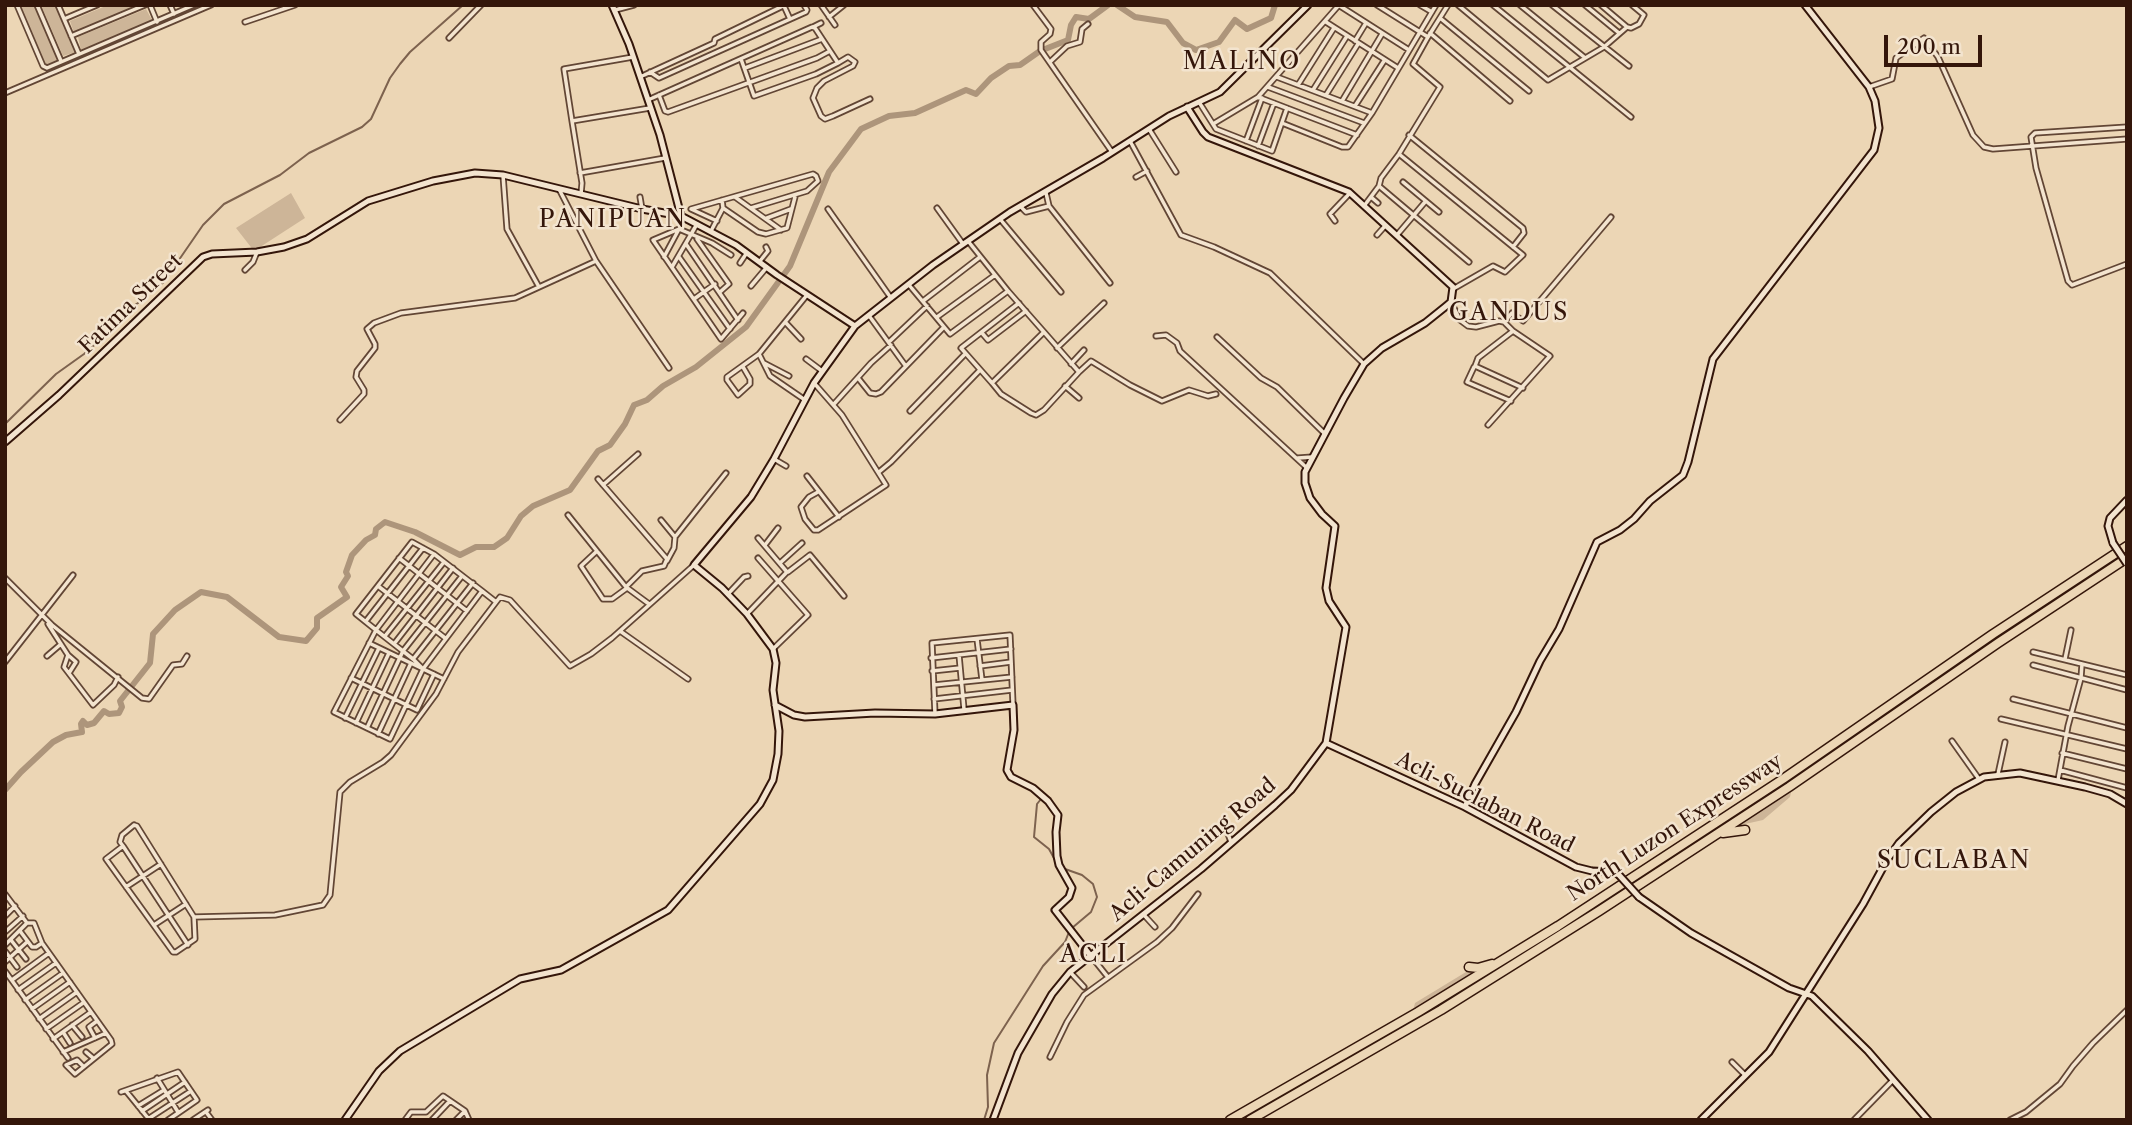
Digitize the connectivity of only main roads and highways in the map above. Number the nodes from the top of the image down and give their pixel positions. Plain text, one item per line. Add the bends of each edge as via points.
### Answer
1 (2127, 546) edge
2 (2127, 558) edge
3 (1849, 745) junction
4 (1794, 792) dead end
5 (1745, 830) dead end
6 (1655, 875) junction
7 (1558, 926) junction
8 (1469, 967) dead end
9 (1409, 1007) dead end
10 (1332, 1062) junction
11 (1230, 1120) edge
12 (1250, 1120) edge

1 - 7 highway, North Luzon Expressway
2 - 3 highway, North Luzon Expressway
3 - 4 highway
3 - 6 highway, North Luzon Expressway
5 - 6 highway via 1725,832
6 - 12 highway, North Luzon Expressway via 1483,984
7 - 8 highway via 1492,964
7 - 10 highway, North Luzon Expressway
9 - 10 highway via 1406,1015
10 - 11 highway, North Luzon Expressway

